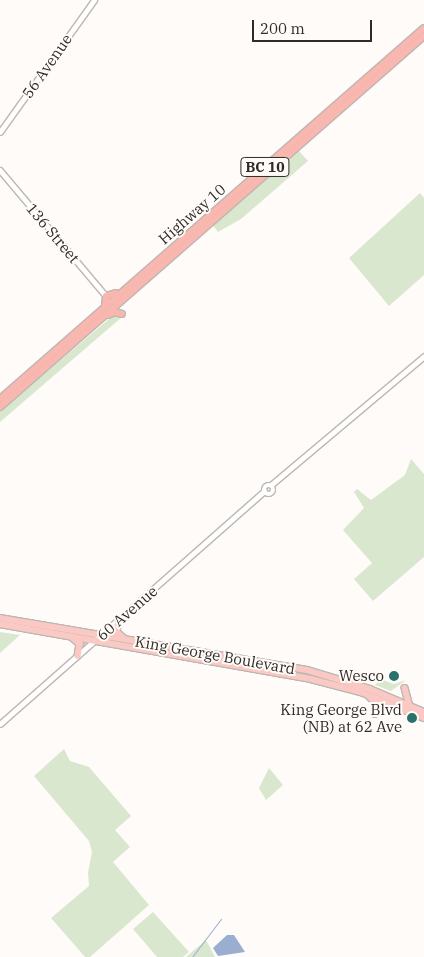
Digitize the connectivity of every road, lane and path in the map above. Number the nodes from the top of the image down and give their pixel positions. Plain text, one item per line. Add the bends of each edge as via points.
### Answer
1 (94, 0) edge
2 (424, 28) edge
3 (424, 36) edge
4 (0, 132) edge
5 (0, 170) edge
6 (158, 260) junction
7 (106, 296) junction
8 (121, 300) junction
9 (105, 306) junction
10 (64, 350) junction
11 (424, 356) edge
12 (0, 399) edge
13 (0, 407) edge
14 (272, 487) junction
15 (266, 493) junction
16 (0, 618) edge
17 (119, 620) junction
18 (0, 624) edge
19 (101, 635) junction
20 (71, 636) junction
21 (96, 640) junction
22 (128, 640) junction
23 (78, 656) junction
24 (405, 688) dead end
25 (361, 692) junction
26 (410, 705) junction
27 (424, 712) edge
28 (375, 714) dead end
29 (424, 718) edge
30 (0, 724) edge

1 - 4 street, 56 Avenue
2 - 6 highway, Highway 10 / BC 10
3 - 8 highway, Highway 10 / BC 10
5 - 7 street, 136 Street
6 - 7 highway via 113,296
6 - 9 highway, Highway 10 / BC 10
7 - 9 highway
8 - 10 highway, Highway 10 / BC 10
8 - 10 highway via 122,314 111,313
9 - 12 highway, Highway 10 / BC 10
10 - 13 highway, Highway 10 / BC 10
11 - 14 street
14 - 15 street
14 - 15 street via 266,486
15 - 17 street, 60 Avenue
16 - 19 main road, King George Boulevard
17 - 19 street, 60 Avenue
17 - 22 main road via 117,632
18 - 20 main road, King George Boulevard
19 - 21 street, 60 Avenue
19 - 22 main road, King George Boulevard
20 - 21 main road, King George Boulevard
20 - 23 main road via 80,644
21 - 23 street, 60 Avenue
21 - 25 main road, King George Boulevard via 312,679
22 - 26 main road, King George Boulevard via 307,670
23 - 30 street, 60 Avenue
24 - 26 main road
25 - 28 main road via 377,704
25 - 29 main road, King George Boulevard
26 - 27 main road, King George Boulevard

